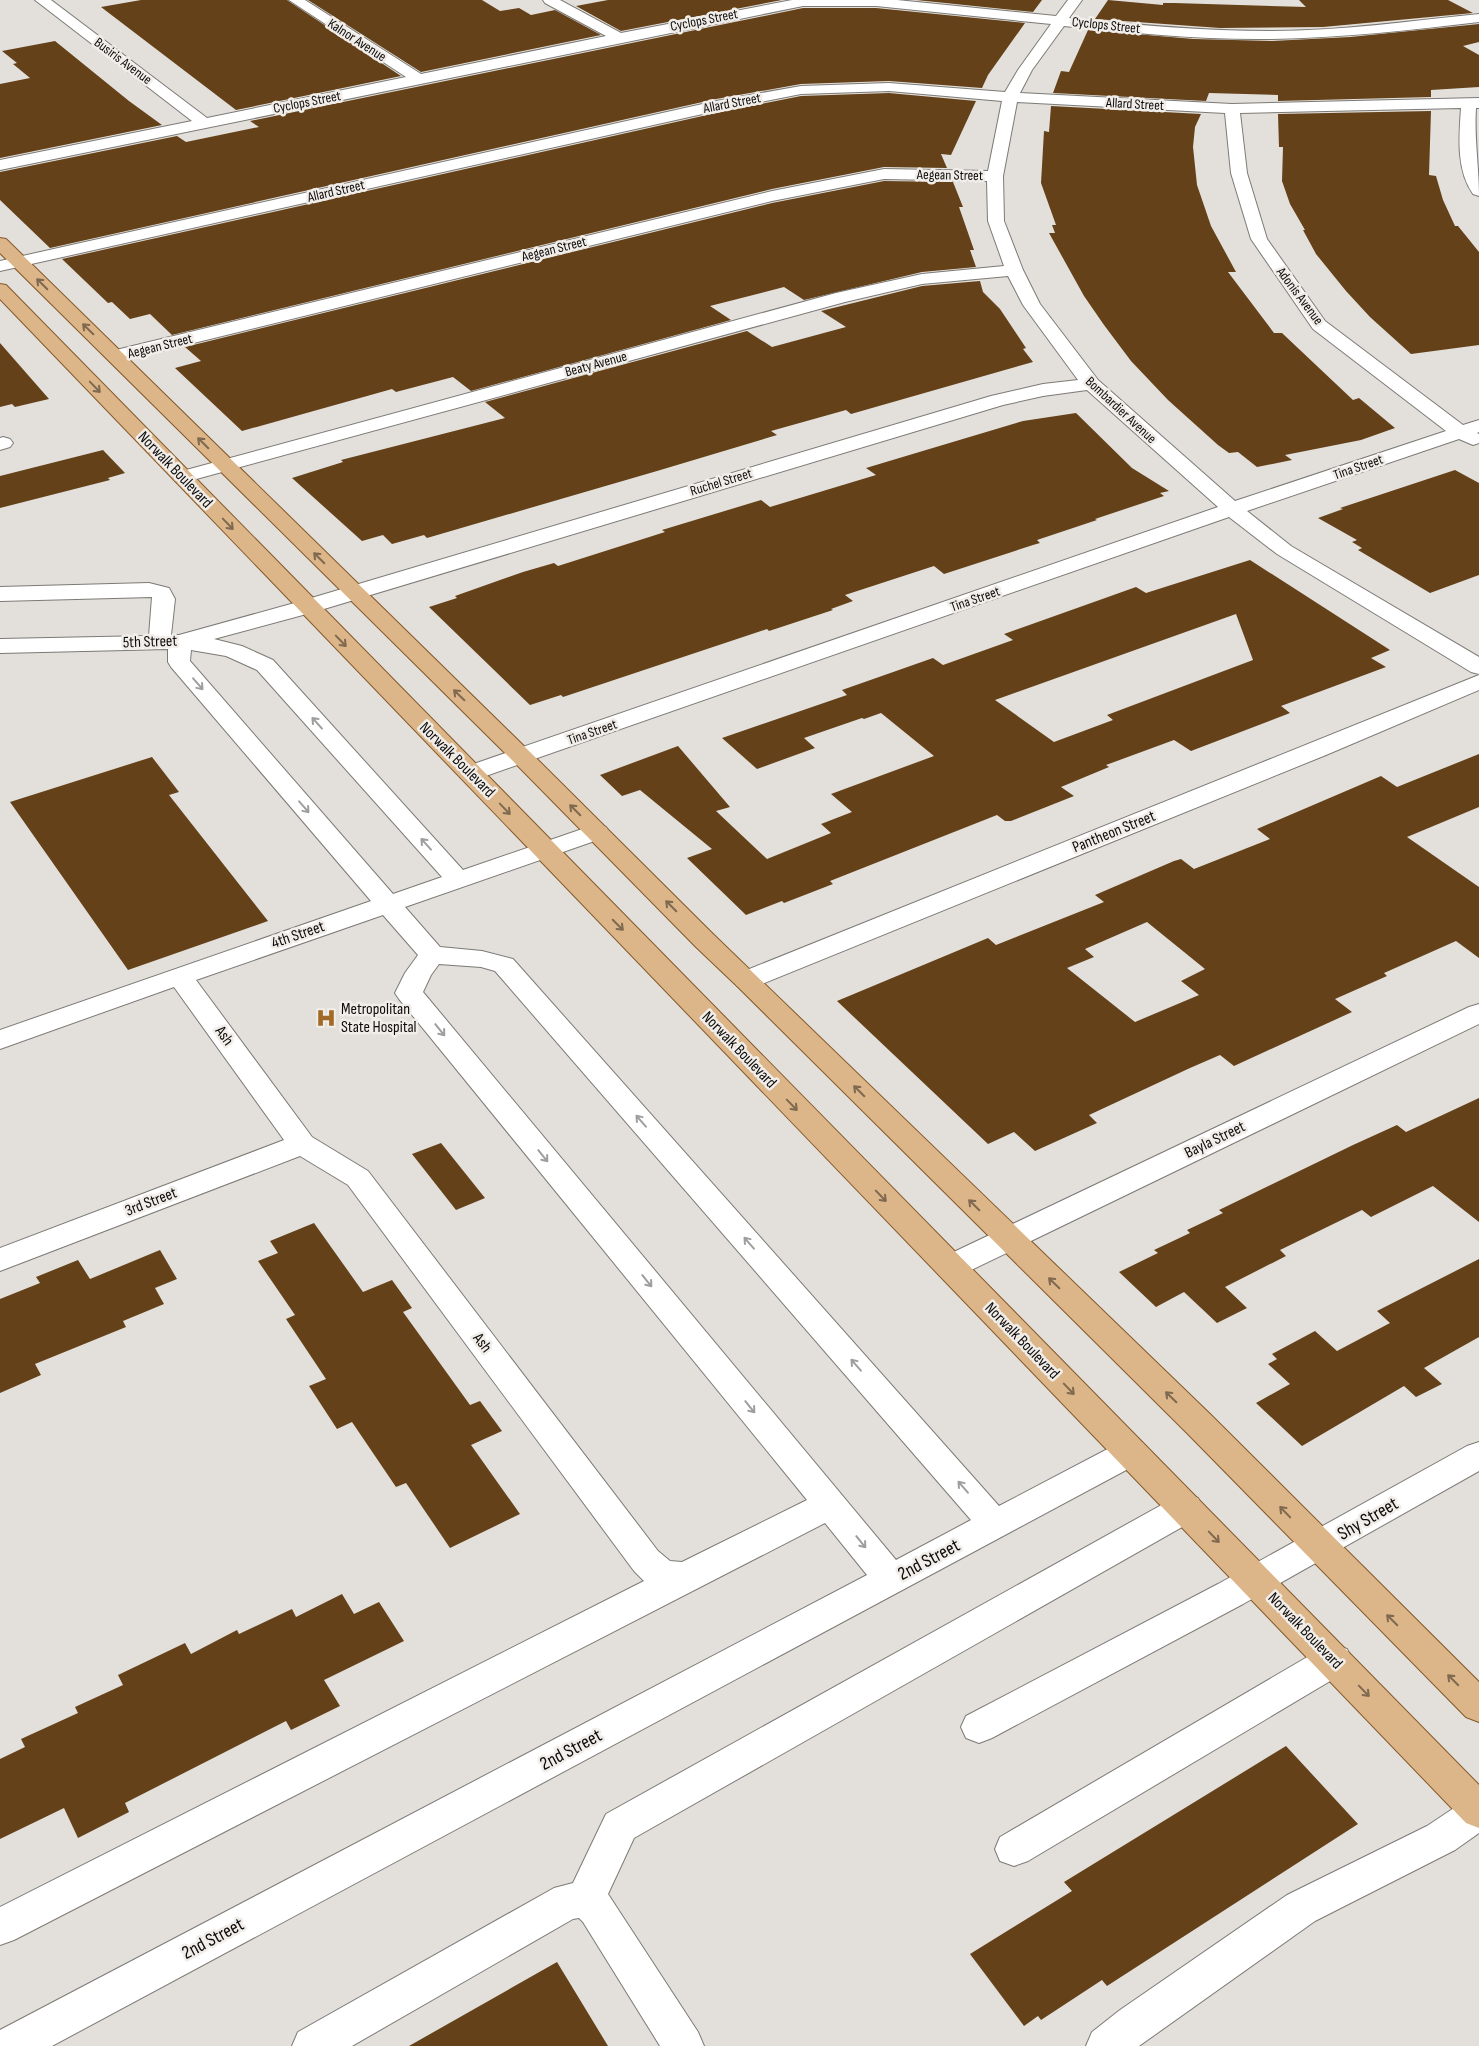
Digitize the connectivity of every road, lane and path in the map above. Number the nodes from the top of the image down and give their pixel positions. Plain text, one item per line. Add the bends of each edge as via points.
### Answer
1 (42, 0) edge
2 (296, 0) edge
3 (550, 0) edge
4 (1075, 0) edge
5 (801, 1) edge
6 (1479, 18) edge
7 (1062, 21) junction
8 (619, 38) junction
9 (419, 80) junction
10 (1010, 98) junction
11 (1474, 104) edge
12 (1232, 109) junction
13 (204, 123) junction
14 (0, 165) edge
15 (995, 176) junction
16 (1479, 190) edge
17 (0, 242) edge
18 (20, 262) junction
19 (0, 266) edge
20 (1014, 270) junction
21 (0, 289) edge
22 (116, 356) junction
23 (1091, 384) junction
24 (1473, 434) edge
25 (226, 465) junction
26 (182, 477) junction
27 (1232, 509) junction
28 (353, 592) junction
29 (0, 594) edge
30 (306, 606) junction
31 (170, 642) junction
32 (0, 646) edge
33 (1479, 666) edge
34 (1479, 682) edge
35 (521, 756) junction
36 (471, 773) junction
37 (597, 832) junction
38 (545, 850) junction
39 (459, 880) junction
40 (388, 904) junction
41 (432, 955) junction
42 (180, 976) junction
43 (747, 980) junction
44 (1479, 1013) edge
45 (0, 1040) edge
46 (302, 1144) junction
47 (1009, 1239) junction
48 (0, 1260) edge
49 (950, 1267) junction
50 (1131, 1452) junction
51 (1479, 1455) edge
52 (831, 1504) junction
53 (1186, 1508) junction
54 (995, 1524) junction
55 (1319, 1547) junction
56 (685, 1577) junction
57 (892, 1580) junction
58 (1257, 1581) junction
59 (1334, 1660) junction
60 (1479, 1706) edge
61 (979, 1727) dead end
62 (1479, 1812) edge
63 (1014, 1850) dead end
64 (585, 1900) junction
65 (0, 1927) edge
66 (11, 2046) edge
67 (313, 2046) edge
68 (683, 2046) edge
69 (1107, 2046) edge

1 - 13 street, Busiris Avenue
2 - 9 street, Kalnor Avenue
3 - 8 street
4 - 7 street, Bombardier Avenue
5 - 7 street, Cyclops Street via 876,2
5 - 8 street, Cyclops Street
6 - 7 street, Cyclops Street via 1371,30 1271,35 1157,31
7 - 10 street, Bombardier Avenue via 1025,70
8 - 9 street, Cyclops Street
9 - 13 street, Cyclops Street
10 - 12 street, Allard Street
10 - 15 street, Bombardier Avenue
10 - 18 street, Allard Street via 889,87 800,90
11 - 12 street, Allard Street
11 - 16 street via 1467,142 1474,183
12 - 24 street, Adonis Avenue via 1239,173 1258,239 1319,324
13 - 14 street, Cyclops Street
15 - 20 street, Bombardier Avenue via 996,222
15 - 22 street, Aegean Street via 884,174 772,196
17 - 18 main road
18 - 19 street, Allard Street
22 -> 18 main road
20 - 23 street, Bombardier Avenue via 1032,305
20 - 25 street, Beaty Avenue via 922,279 842,297
21 -> 26 main road, Norwalk Boulevard
25 -> 22 main road
23 - 27 street, Bombardier Avenue
23 - 28 street, Ruchel Street via 998,400
24 - 27 street, Tina Street
25 - 26 street, Beaty Avenue
28 -> 25 main road
26 -> 30 main road, Norwalk Boulevard
27 - 33 street, Bombardier Avenue via 1284,550
27 - 35 street, Tina Street
28 - 30 street, 5th Street
35 -> 28 main road
29 - 31 street via 161,592
30 - 31 street, 5th Street
30 -> 36 main road, Norwalk Boulevard
31 - 32 street, 5th Street
39 -> 31 street via 265,665 220,646
31 -> 40 street via 179,662
34 - 43 street, Pantheon Street
35 - 36 street, Tina Street
37 -> 35 main road
36 -> 38 main road, Norwalk Boulevard
37 - 38 street, 4th Street
43 -> 37 main road
38 - 39 street, 4th Street
38 -> 49 main road, Norwalk Boulevard
39 - 40 street, 4th Street
40 - 41 street
40 - 42 street, 4th Street
41 -> 52 street via 418,973 409,993
54 -> 41 street via 504,965 482,959
42 - 45 street, 4th Street
42 - 46 street, Ash
47 -> 43 main road
44 - 47 street, Bayla Street
46 - 48 street, 3rd Street
46 - 56 street, Ash via 358,1178 646,1561 661,1575
47 - 49 street, Bayla Street
55 -> 47 main road via 1198,1423
49 -> 50 main road, Norwalk Boulevard
50 - 53 main road, Norwalk Boulevard
50 - 54 street, 2nd Street
51 - 55 street, Shy Street
52 - 56 street
52 -> 57 street
53 -> 58 main road, Norwalk Boulevard
53 - 64 street via 620,1826
54 - 57 street, 2nd Street
55 - 58 street, Shy Street
60 -> 55 main road
56 - 65 street
57 - 66 street, 2nd Street
58 - 59 main road, Norwalk Boulevard
58 - 61 street, Shy Street
59 -> 62 main road, Norwalk Boulevard
59 - 63 street
62 - 69 street via 1441,1838 1301,1908
64 - 67 street via 568,1901
64 - 68 street via 597,1909

